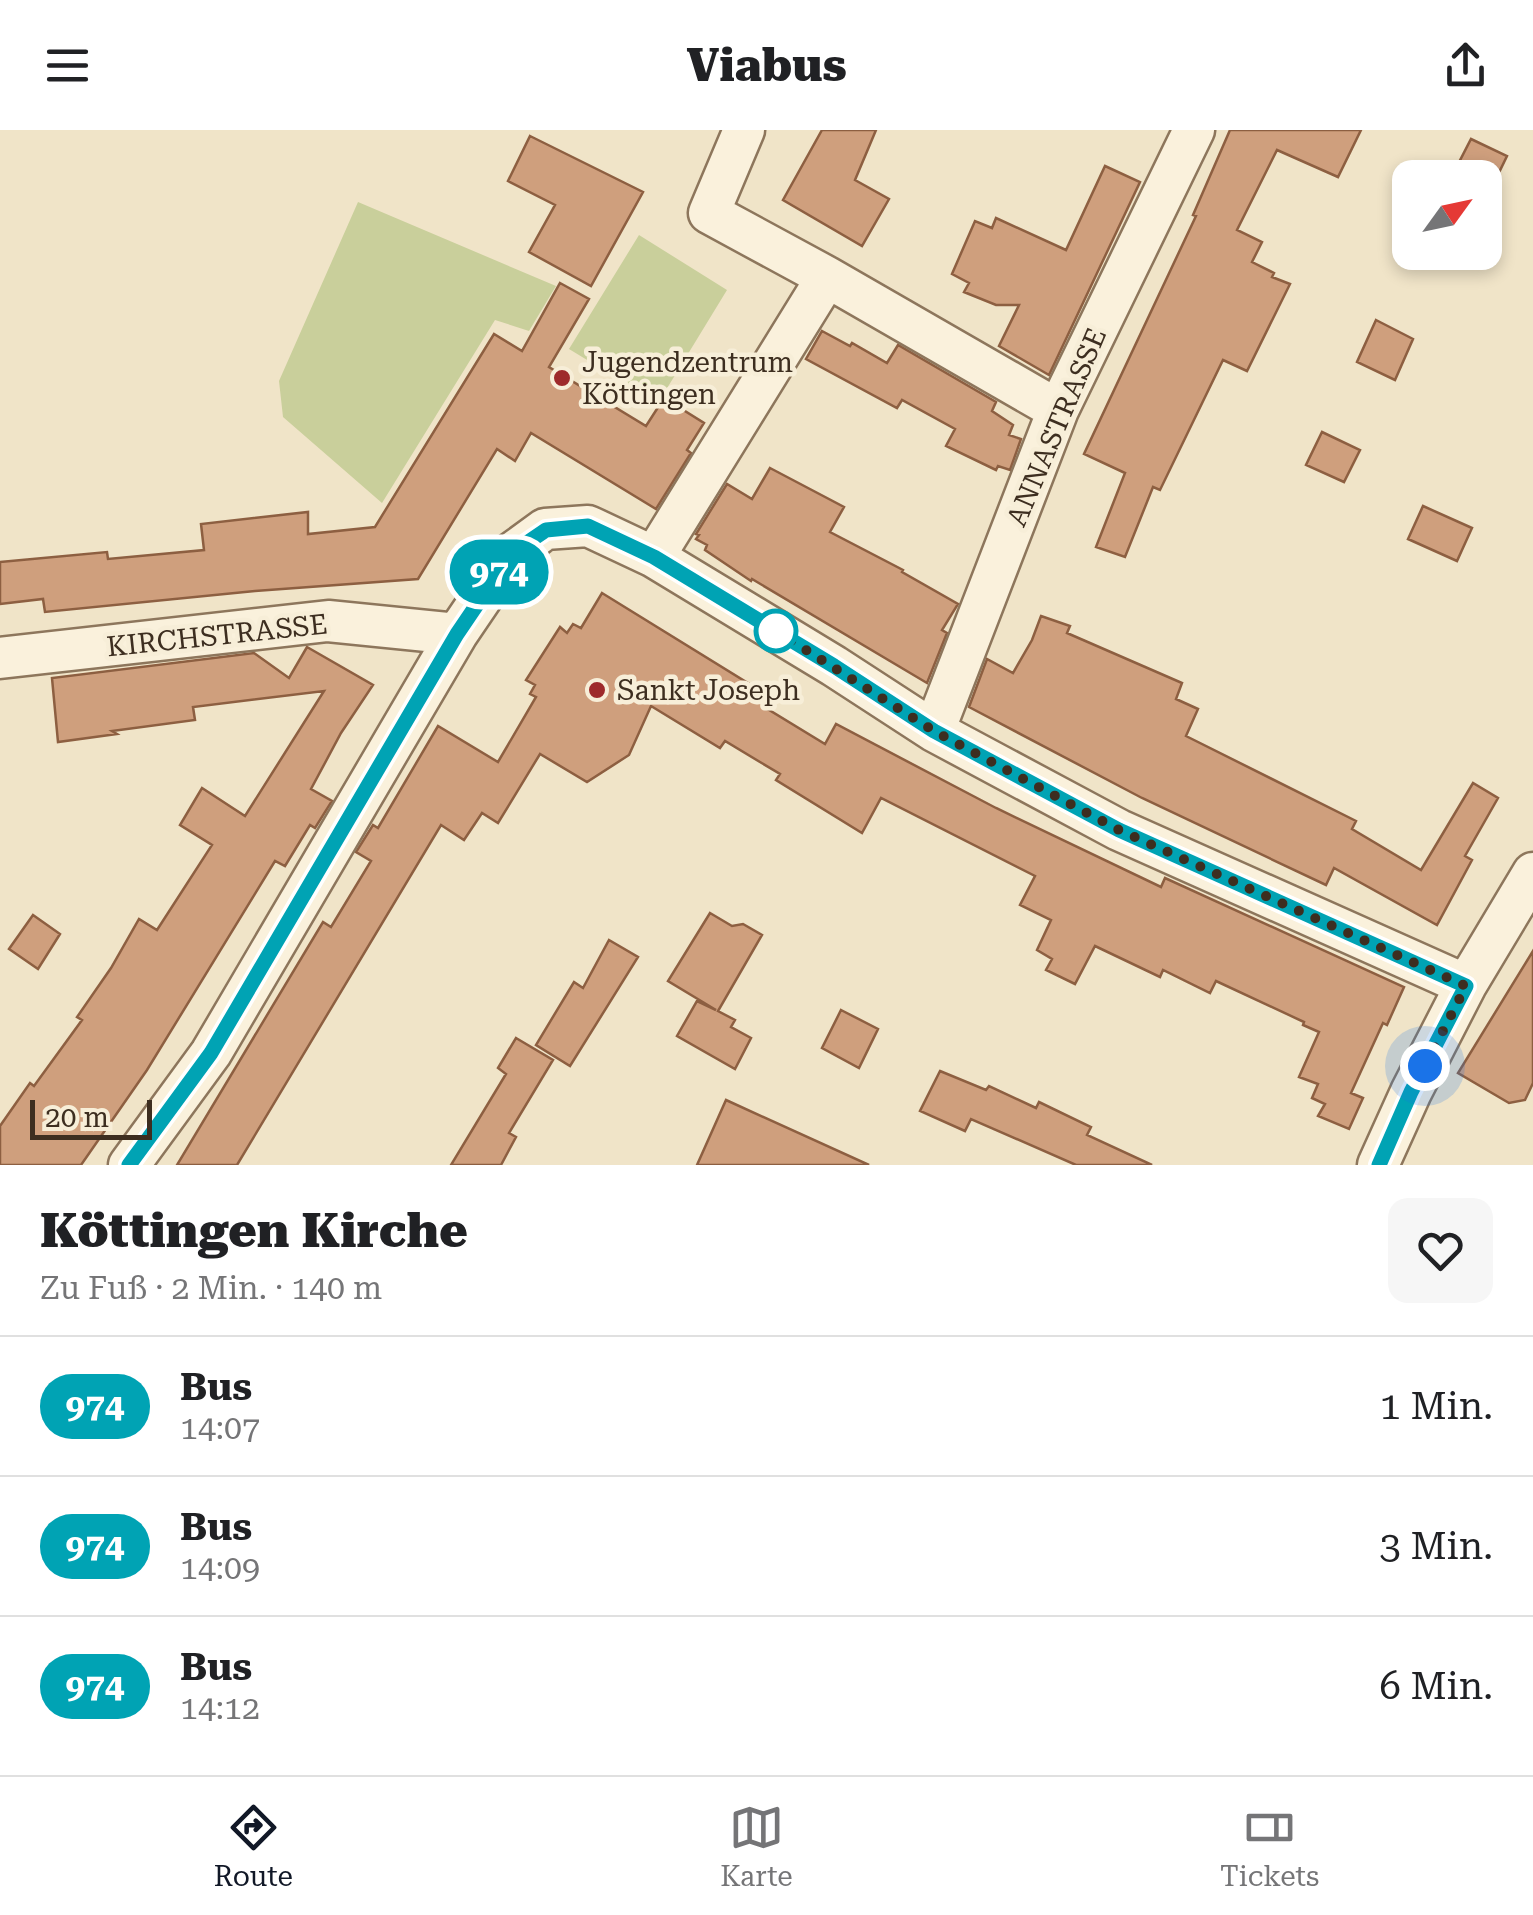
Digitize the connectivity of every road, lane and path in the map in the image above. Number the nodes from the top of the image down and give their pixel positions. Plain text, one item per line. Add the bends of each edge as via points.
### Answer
1 (744, 130) edge
2 (1194, 130) edge
3 (827, 277) junction
4 (1058, 410) junction
5 (654, 557) junction
6 (457, 634) junction
7 (0, 658) edge
8 (934, 731) junction
9 (1533, 873) edge
10 (1466, 986) junction
11 (129, 1165) edge
12 (1378, 1165) edge

1 - 3 street via 709,212
2 - 4 street, ANNASTRASSE
3 - 4 street
3 - 5 street
4 - 8 street, ANNASTRASSE
5 - 6 street via 588,526 546,530 512,553
5 - 8 street
6 - 7 street, KIRCHSTRASSE via 328,622
6 - 11 street via 211,1053
8 - 10 street via 1119,830
9 - 10 street
10 - 12 street

